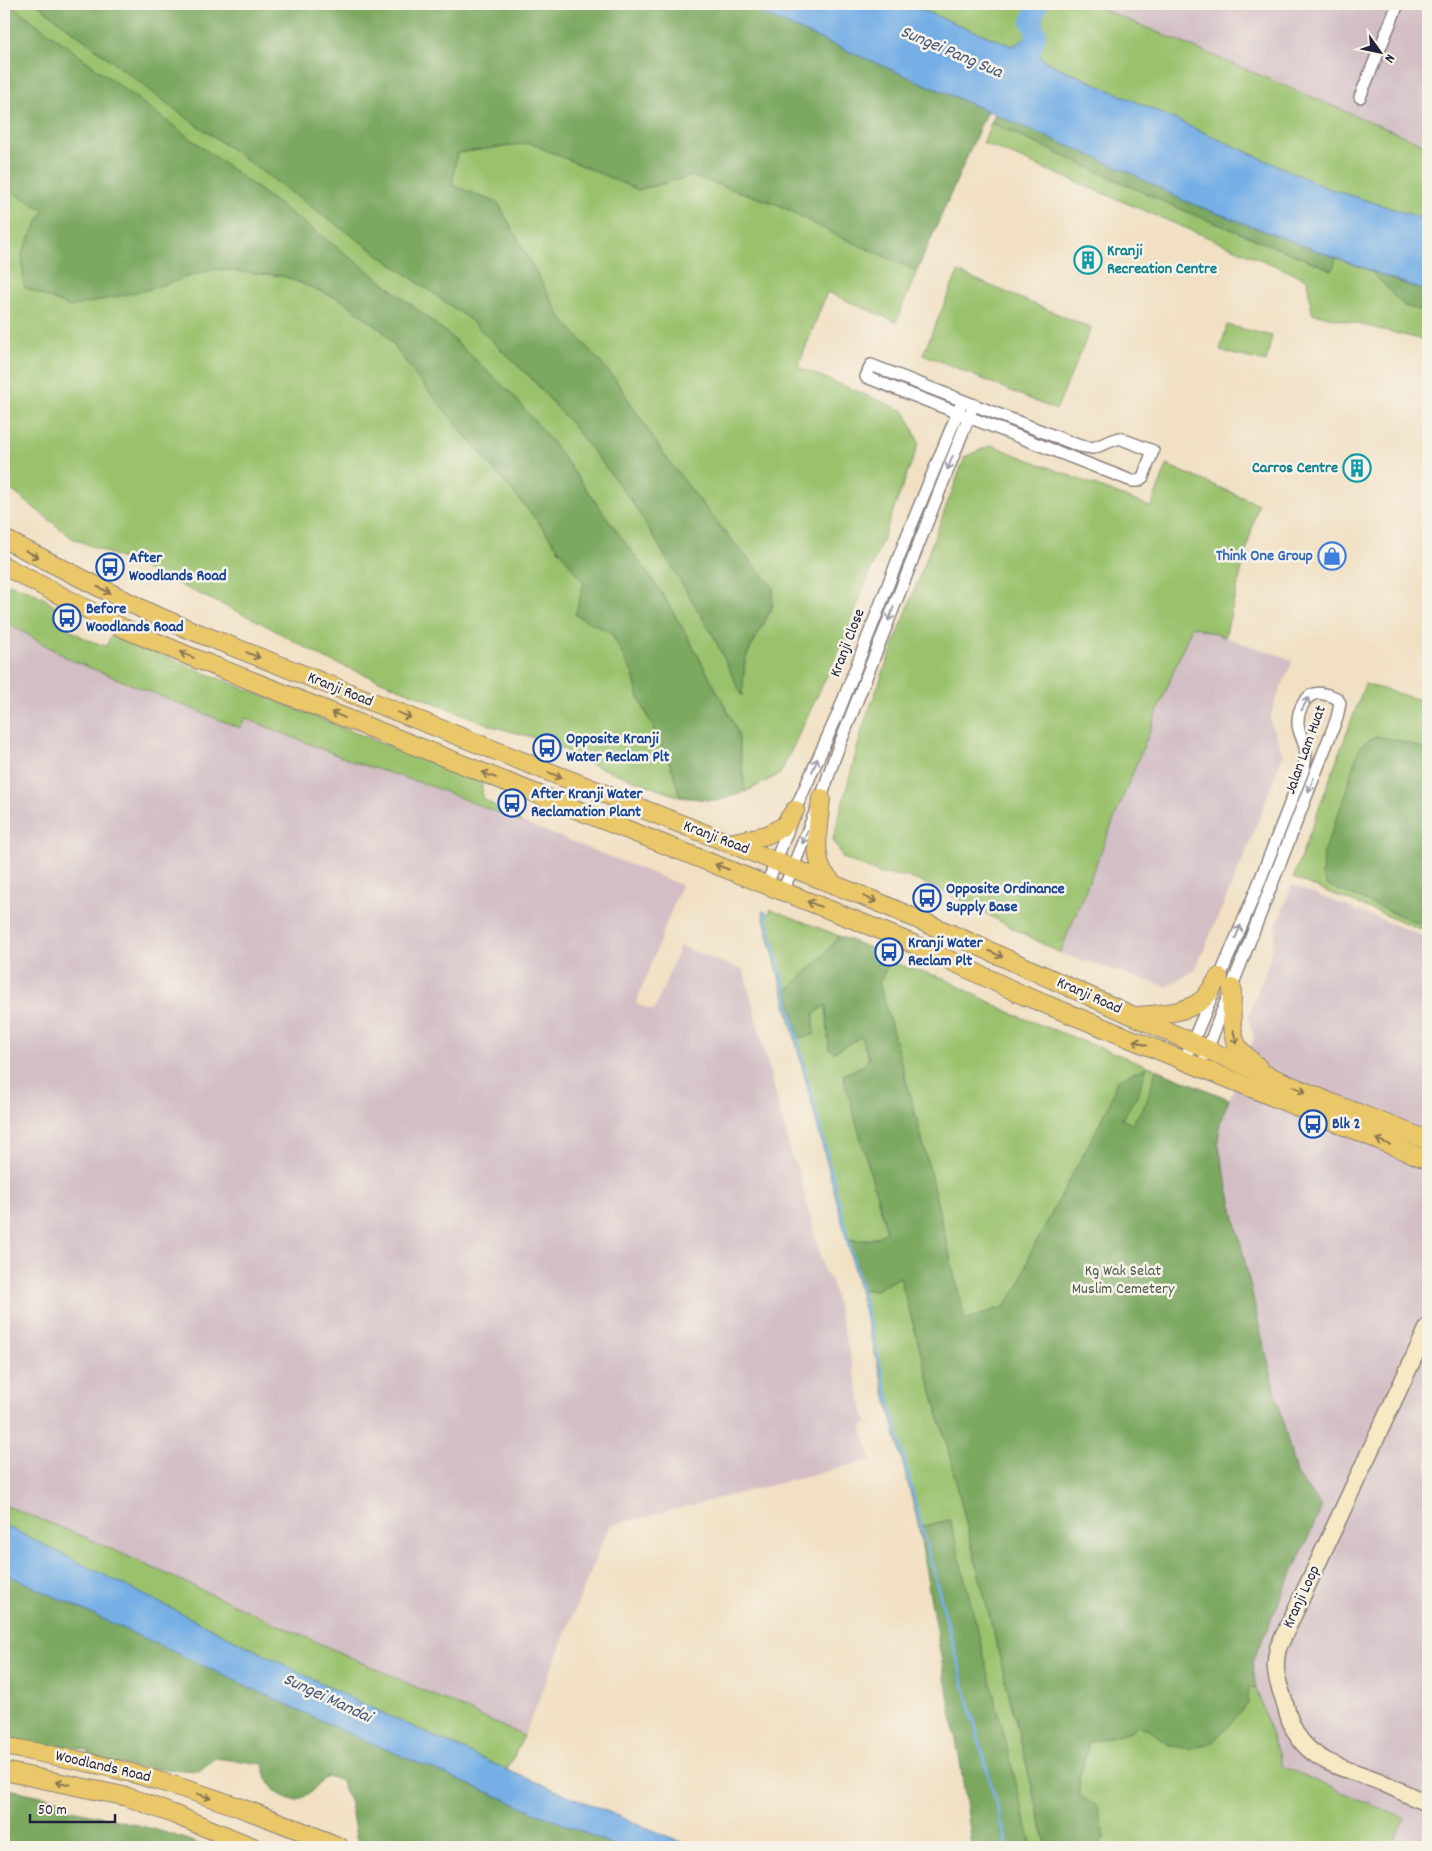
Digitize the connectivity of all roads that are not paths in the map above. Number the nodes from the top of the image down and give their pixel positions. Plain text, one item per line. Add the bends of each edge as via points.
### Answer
1 (1398, 4) edge
2 (1360, 97) dead end
3 (968, 403) junction
4 (957, 413) junction
5 (968, 417) junction
6 (5, 539) edge
7 (4, 566) edge
8 (821, 798) junction
9 (795, 810) junction
10 (730, 843) junction
11 (784, 866) junction
12 (835, 886) junction
13 (775, 888) junction
14 (1027, 969) junction
15 (1225, 983) junction
16 (1022, 994) junction
17 (1134, 1016) junction
18 (1200, 1046) junction
19 (1193, 1063) junction
20 (1267, 1075) junction
21 (1428, 1140) edge
22 (1428, 1160) edge
23 (1428, 1327) edge
24 (4, 1746) edge
25 (4, 1771) edge
26 (1428, 1804) edge
27 (253, 1847) edge
28 (340, 1847) edge

1 - 2 street
3 - 4 street, Kranji Close
3 - 4 street via 871,365 866,376
3 - 5 street, Kranji Close
3 - 5 street via 1080,446 1093,448 1119,438 1153,450 1143,477 1132,481
4 - 5 street
9 -> 4 street, Kranji Close via 837,716
5 -> 8 street, Kranji Close
6 -> 10 main road, Kranji Road via 193,632
13 -> 7 main road, Kranji Road via 184,654 123,628
8 -> 11 street, Kranji Close
8 - 12 main road via 818,857 823,871
9 - 10 main road via 784,826 767,835
9 - 11 street, Kranji Close
10 - 11 main road, Kranji Road
11 - 12 main road, Kranji Road
11 - 13 street, Kranji Close
11 - 13 street, Kranji Close
12 -> 14 main road, Kranji Road
16 -> 13 main road, Kranji Road via 930,951
14 - 16 main road
14 - 17 main road, Kranji Road
15 -> 15 street, Jalan Lam Huat via 1255,893 1304,768 1306,754 1298,725 1302,707 1313,693 1336,697 1340,703 1337,718
15 - 17 main road via 1183,1010
15 - 18 street, Jalan Lam Huat
15 - 18 street, Jalan Lam Huat
15 -> 20 main road via 1239,1049
19 -> 16 main road, Kranji Road
17 - 18 main road, Kranji Road
18 - 19 street, Jalan Lam Huat
18 - 19 street, Jalan Lam Huat
18 - 20 main road, Kranji Road
22 -> 19 main road, Kranji Road
20 -> 21 main road, Kranji Road
23 - 26 street, Kranji Loop via 1274,1662 1291,1723 1302,1743 1321,1759
24 -> 28 main road, Woodlands Road via 158,1780 269,1818
27 -> 25 main road, Woodlands Road via 128,1797

